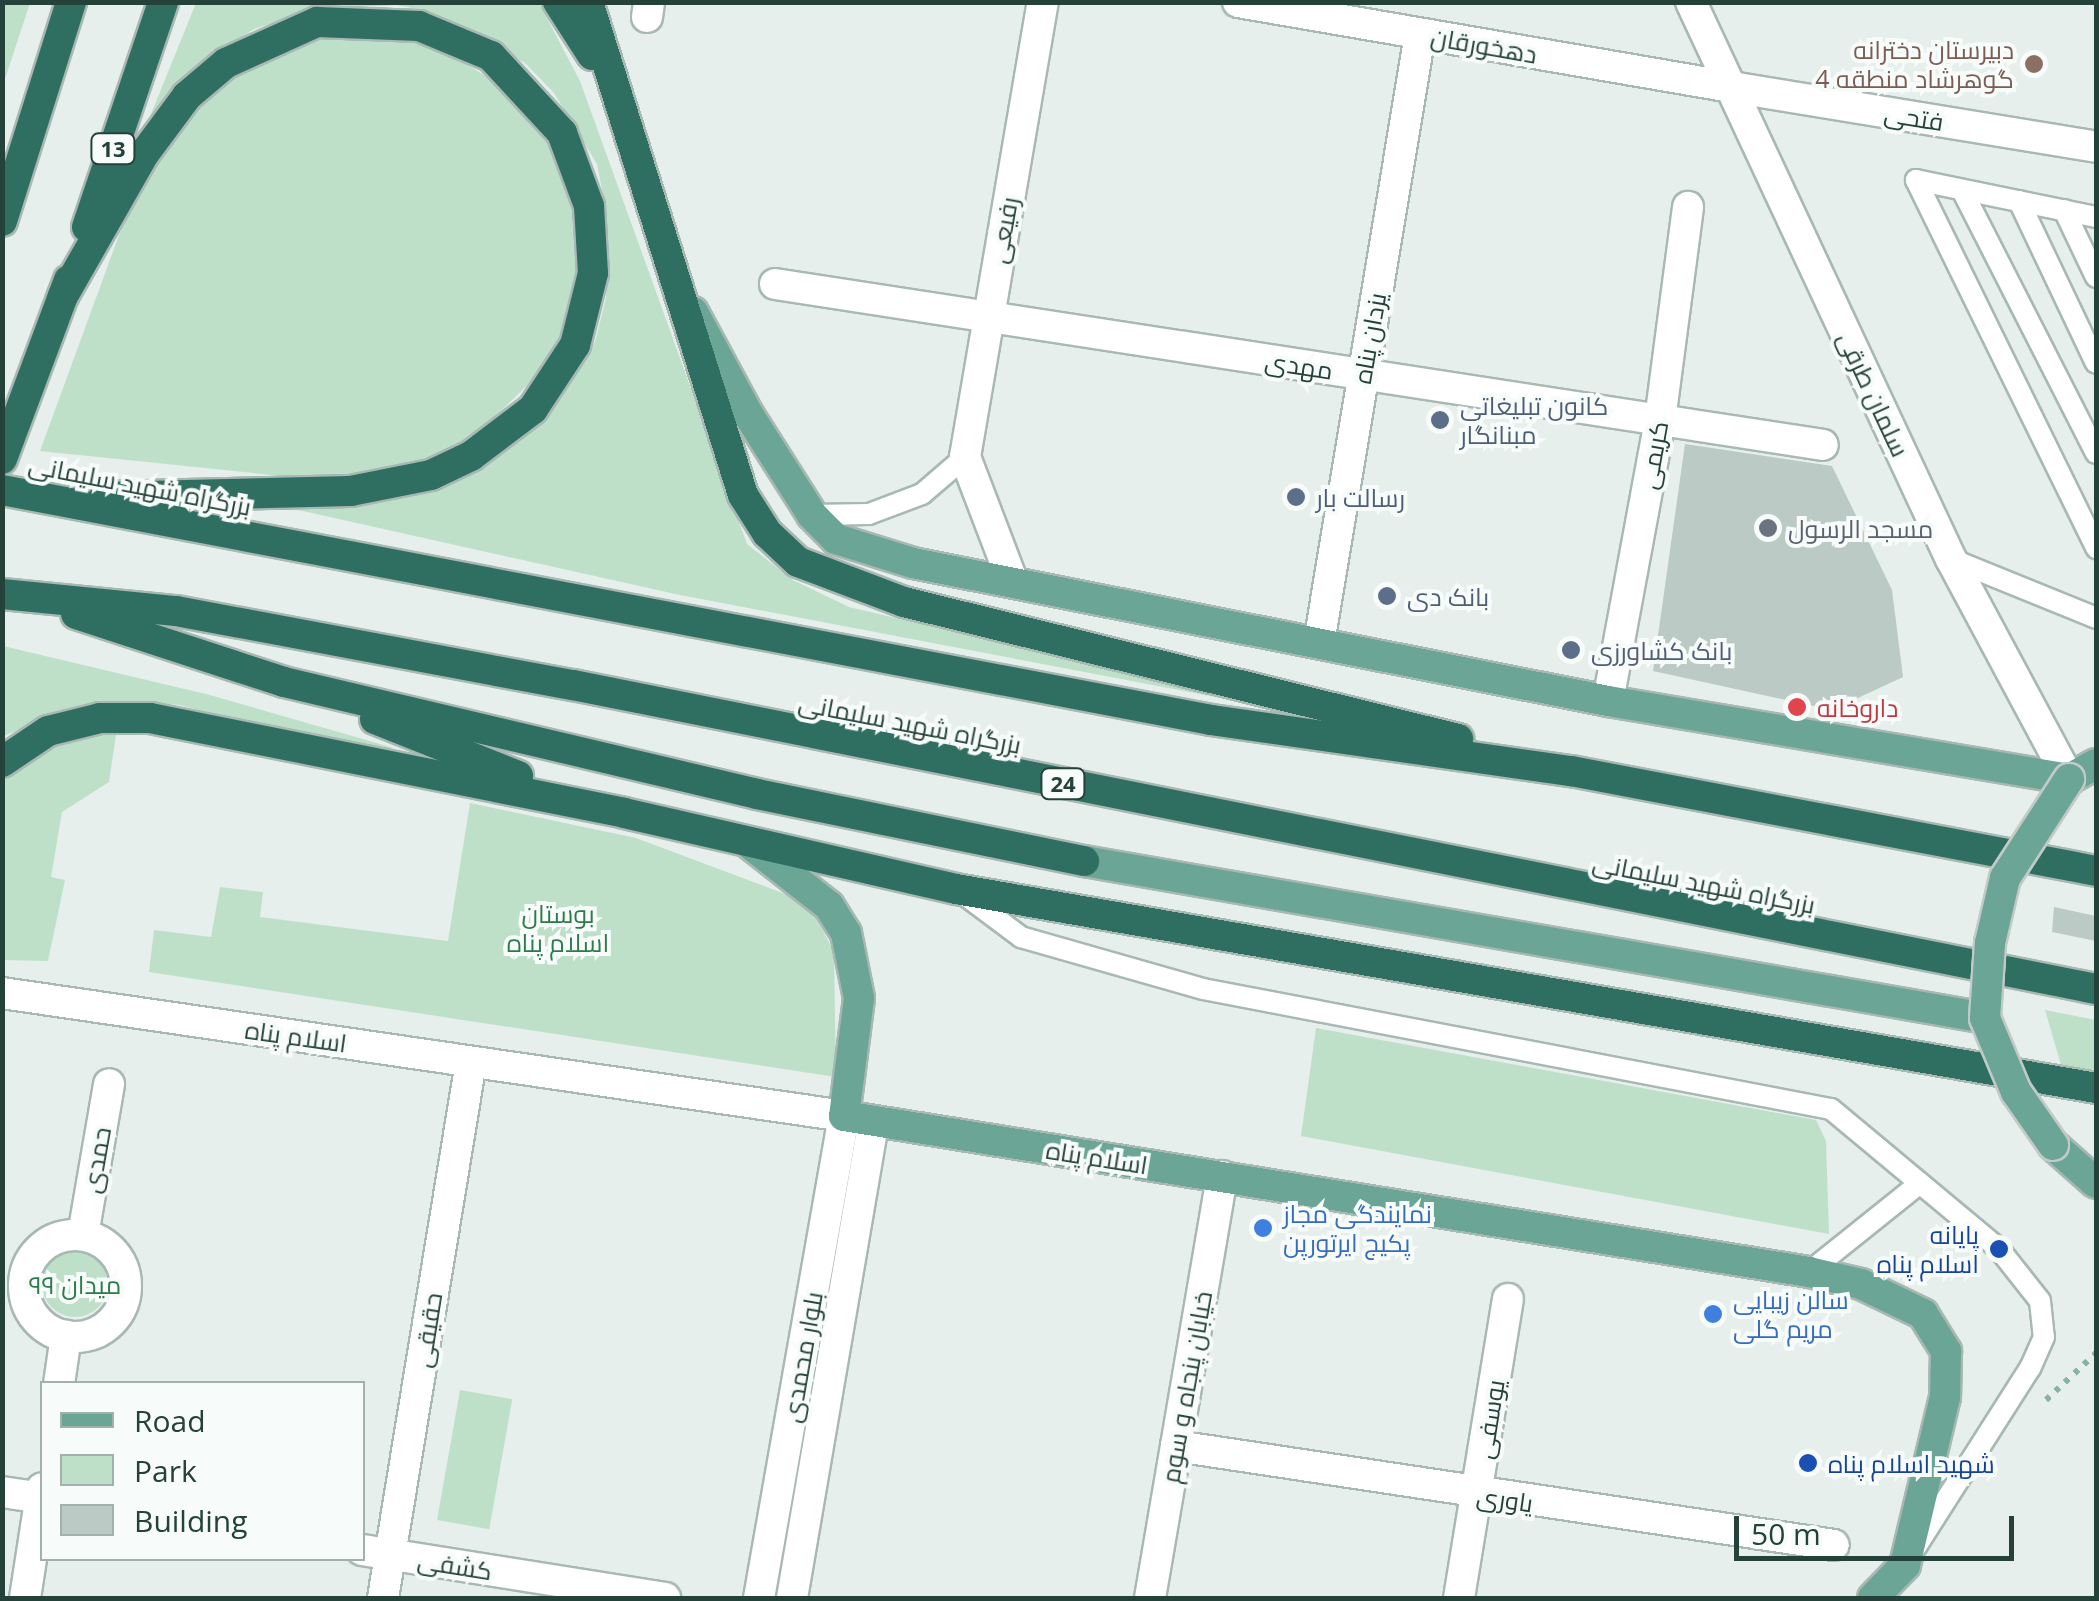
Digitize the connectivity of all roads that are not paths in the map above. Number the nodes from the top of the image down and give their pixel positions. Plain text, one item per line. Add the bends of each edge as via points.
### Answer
1 (71, 2) edge
2 (163, 2) edge
3 (558, 2) edge
4 (588, 2) edge
5 (1042, 2) edge
6 (1238, 2) edge
7 (1692, 2) edge
8 (1420, 34) junction
9 (607, 79) junction
10 (1730, 87) junction
11 (2096, 147) edge
12 (1962, 190) junction
13 (2019, 201) junction
14 (1688, 207) dead end
15 (2064, 210) junction
16 (2096, 216) edge
17 (2, 221) edge
18 (671, 270) junction
19 (2096, 277) edge
20 (775, 284) dead end
21 (63, 296) junction
22 (988, 317) junction
23 (2096, 363) edge
24 (1363, 375) junction
25 (1660, 420) junction
26 (1823, 445) dead end
27 (2096, 452) edge
28 (965, 457) junction
29 (2, 459) edge
30 (2, 490) edge
31 (56, 500) junction
32 (812, 515) junction
33 (2096, 548) edge
34 (1951, 559) junction
35 (1012, 580) junction
36 (14, 596) edge
37 (2096, 618) edge
38 (1319, 643) junction
39 (284, 682) junction
40 (1608, 701) junction
41 (2, 762) edge
42 (2096, 764) edge
43 (1572, 770) junction
44 (2069, 778) junction
45 (624, 813) junction
46 (750, 844) junction
47 (1084, 861) joint
48 (2096, 871) edge
49 (956, 888) junction
50 (2096, 988) edge
51 (2, 992) edge
52 (1985, 1018) junction
53 (470, 1062) junction
54 (110, 1084) dead end
55 (2096, 1088) edge
56 (859, 1119) junction
57 (1222, 1176) junction
58 (1920, 1183) junction
59 (2096, 1184) edge
60 (82, 1235) junction
61 (1808, 1272) junction
62 (1508, 1299) dead end
63 (66, 1336) junction
64 (58, 1381) edge
65 (1176, 1446) junction
66 (2, 1492) edge
67 (40, 1495) edge
68 (1476, 1495) junction
69 (40, 1507) edge
70 (1834, 1546) dead end
71 (376, 1552) edge
72 (1905, 1565) junction
73 (25, 1598) edge
74 (383, 1598) edge
75 (665, 1598) edge
76 (760, 1598) edge
77 (792, 1598) edge
78 (1150, 1598) edge
79 (1459, 1598) edge
80 (1873, 1598) edge

1 - 17 highway
2 - 21 highway, 13
3 - 9 highway
4 - 9 highway
5 - 22 street, رفیعی
6 - 8 street, دهخورقان
7 - 10 street, سلمان طرقی
8 - 10 street, دهخورقان
8 - 24 street, یزدان پناه
9 - 18 highway
10 - 11 street, فتحی
10 - 34 street, سلمان طرقی
12 - 13 lane
12 - 27 lane
12 - 33 lane via 1916,180
13 - 15 lane
13 - 23 lane
14 - 25 street, کریمی
15 - 16 lane
15 - 19 lane
18 - 32 main road via 748,414
18 - 43 highway via 743,495 798,562 904,602 1300,695
20 - 22 street, مهدی
21 - 29 highway, 13
21 - 31 highway via 144,154 188,96 240,55 317,22 419,26 491,56 562,133 589,206 593,274 575,345 534,409 471,456 430,476 350,491 251,488
22 - 24 street, مهدی
22 - 28 street, رفیعی
24 - 25 street, مهدی
24 - 38 street, یزدان پناه
25 - 26 street, مهدی
25 - 40 street, کریمی
28 - 32 lane via 904,501 869,514
28 - 35 street
30 - 31 highway, بزرگراه شهید سلیمانی
31 - 43 highway, بزرگراه شهید سلیمانی via 1211,720
32 - 35 main road via 836,539 913,563
34 - 37 lane
34 - 44 street, سلمان طرقی
35 - 38 main road
36 - 39 highway
36 - 50 highway, بزرگراه شهید سلیمانی / 24 via 176,612 535,678
38 - 40 main road
39 - 45 highway
39 - 47 highway via 757,794
40 - 44 main road
41 - 45 highway via 48,731 100,718 150,718
42 - 44 main road
43 - 48 highway, بزرگراه شهید سلیمانی
44 - 52 main road, bridge via 2005,878 1990,943
45 - 46 highway
46 - 49 highway
46 - 56 main road via 829,906 846,933 859,998
47 - 52 main road
49 - 55 highway
49 - 58 lane via 1021,937 1203,989 1831,1108
51 - 53 street, اسلام پناه
52 - 59 main road, bridge via 2016,1092 2053,1144
53 - 56 street, اسلام پناه
53 - 71 street, حقیقی
54 - 60 street, حمدی
56 - 57 main road, اسلام پناه
56 - 76 street, بلوار محمدی
56 - 77 street, بلوار محمدی
57 - 61 main road, اسلام پناه
57 - 65 street, خیابان پنجاه و سوم
58 - 61 lane
58 - 72 lane via 1999,1249 2040,1300 2044,1337
60 - 63 street via 48,1242 27,1269 24,1286 36,1318
60 - 63 street via 112,1250 126,1294 111,1323
61 - 72 main road, اسلام پناه via 1861,1284 1923,1314 1946,1351 1945,1397
62 - 68 street, یوسفی
63 - 64 street
65 - 68 street, یاوری
65 - 78 street, خیابان پنجاه و سوم
66 - 67 street
68 - 70 street, یاوری
68 - 79 street, یوسفی
69 - 73 street
71 - 74 street, حقیقی
71 - 75 street, کشفی
72 - 80 main road

